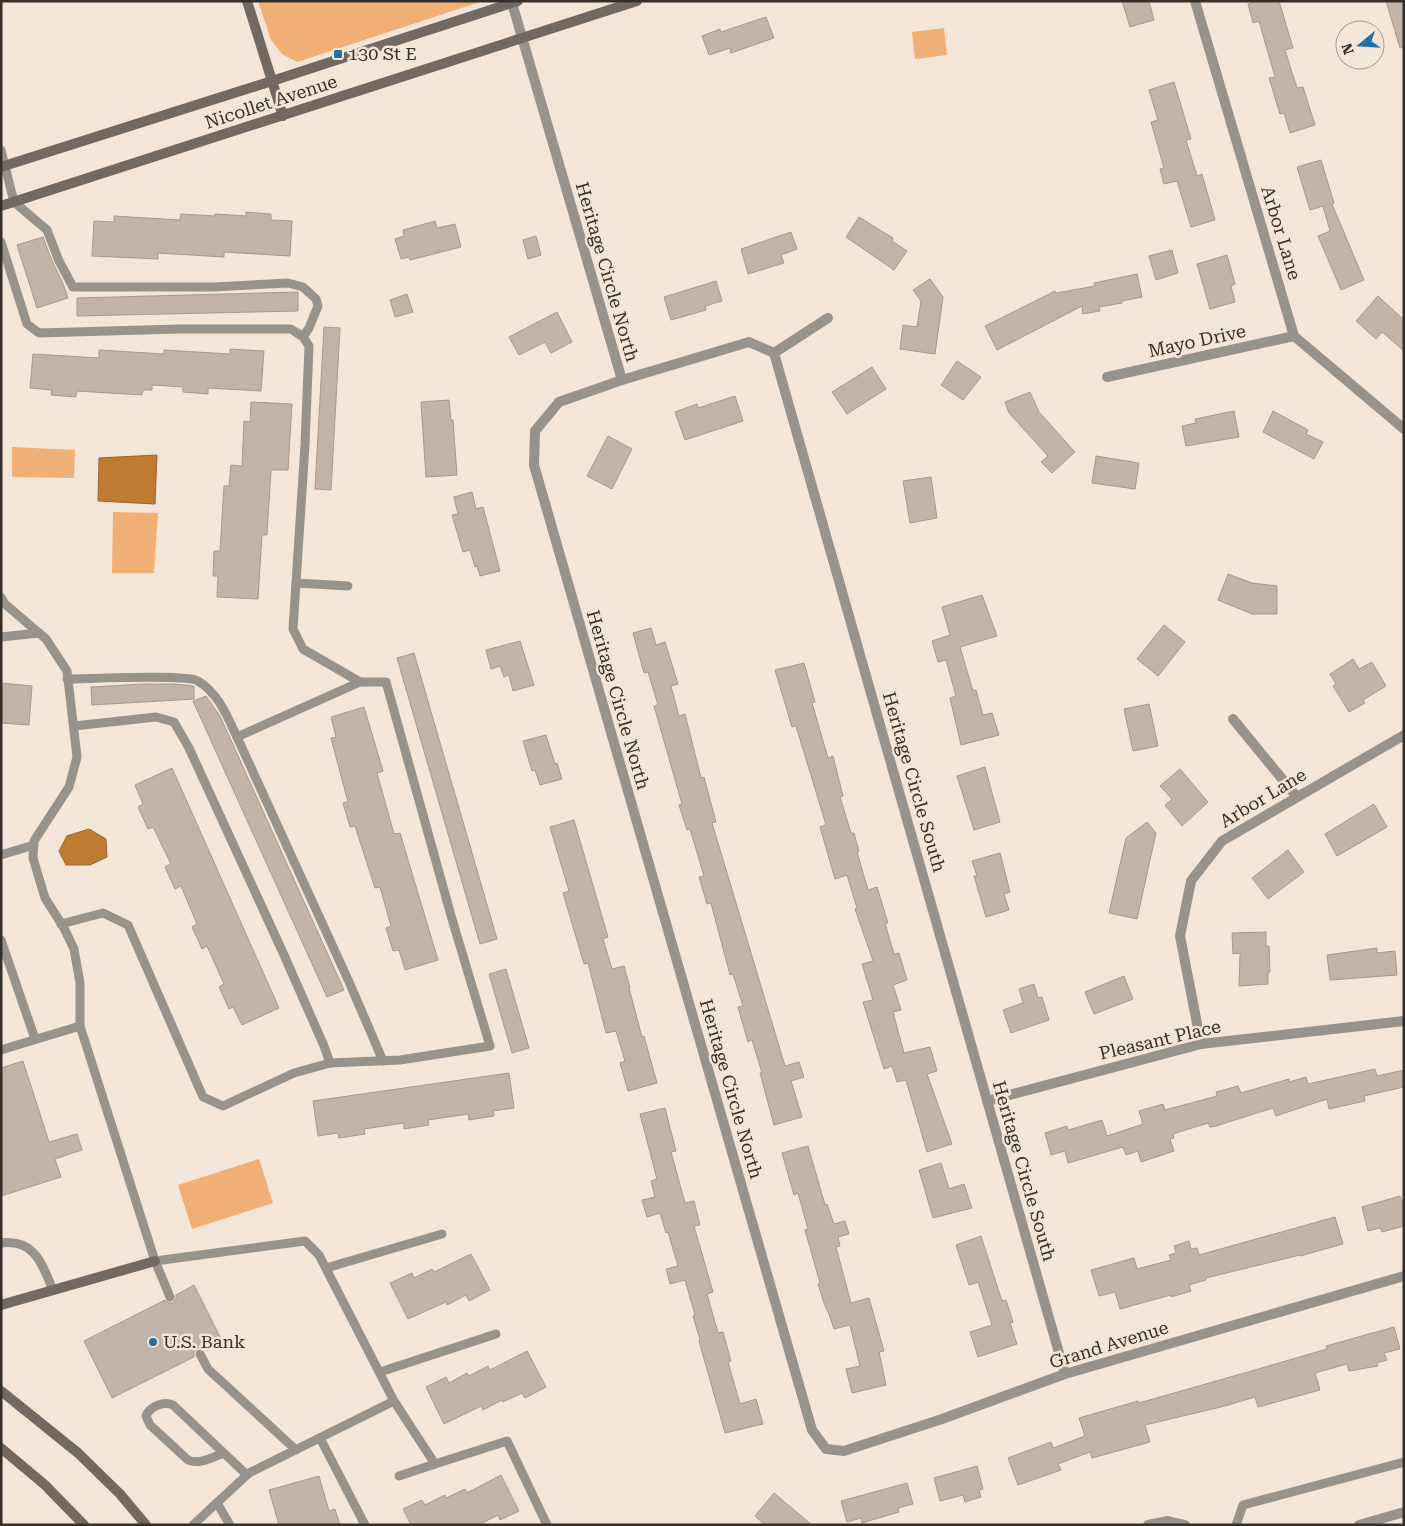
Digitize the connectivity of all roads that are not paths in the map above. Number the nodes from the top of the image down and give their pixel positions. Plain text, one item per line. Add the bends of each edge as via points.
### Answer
1 (246, 1) edge
2 (637, 1) edge
3 (1195, 1) edge
4 (515, 2) edge
5 (523, 38) junction
6 (272, 81) junction
7 (283, 116) junction
8 (1, 150) edge
9 (3, 166) edge
10 (14, 202) junction
11 (1, 206) edge
12 (1, 242) edge
13 (828, 318) dead end
14 (1294, 336) junction
15 (303, 337) junction
16 (774, 353) junction
17 (1106, 377) dead end
18 (622, 380) junction
19 (1404, 429) edge
20 (296, 583) junction
21 (348, 586) dead end
22 (1, 598) edge
23 (39, 633) junction
24 (1, 637) edge
25 (67, 679) junction
26 (360, 682) junction
27 (1233, 719) dead end
28 (74, 726) junction
29 (1404, 735) edge
30 (238, 737) junction
31 (1297, 797) junction
32 (34, 845) junction
33 (1, 855) edge
34 (61, 924) junction
35 (1, 940) edge
36 (1404, 1021) edge
37 (80, 1026) junction
38 (35, 1039) junction
39 (1201, 1044) junction
40 (1, 1050) edge
41 (383, 1061) junction
42 (330, 1064) junction
43 (987, 1101) junction
44 (442, 1234) dead end
45 (1, 1243) edge
46 (155, 1262) junction
47 (326, 1268) junction
48 (1404, 1276) edge
49 (53, 1290) junction
50 (170, 1298) dead end
51 (1, 1305) edge
52 (496, 1334) dead end
53 (200, 1354) dead end
54 (380, 1372) junction
55 (1066, 1374) junction
56 (1, 1391) edge
57 (394, 1401) junction
58 (320, 1438) junction
59 (1, 1448) edge
60 (826, 1449) joint
61 (296, 1450) junction
62 (224, 1453) junction
63 (1404, 1462) edge
64 (435, 1464) junction
65 (247, 1475) junction
66 (399, 1476) dead end
67 (216, 1503) junction
68 (1404, 1512) edge
69 (84, 1525) edge
70 (146, 1525) edge
71 (193, 1525) edge
72 (230, 1525) edge
73 (365, 1525) edge
74 (547, 1525) edge
75 (1148, 1525) edge
76 (1184, 1525) edge
77 (1236, 1525) edge
78 (1359, 1525) edge

1 - 6 main road
2 - 5 main road, Nicollet Avenue
3 - 14 street, Arbor Lane
4 - 5 street, Heritage Circle North
4 - 6 main road, Nicollet Avenue
5 - 7 main road, Nicollet Avenue
5 - 18 street, Heritage Circle North
6 - 7 main road
6 - 9 main road, Nicollet Avenue
7 - 10 main road, Nicollet Avenue
8 - 9 lane
9 - 10 lane
10 - 11 main road, Nicollet Avenue
10 - 15 lane via 48,230 73,287 214,287 288,283 303,287 316,299 318,306
12 - 15 lane via 27,324 40,333 291,329
13 - 16 street
14 - 17 street, Mayo Drive
14 - 19 street
15 - 20 lane via 308,346
16 - 18 street via 748,342
16 - 43 street, Heritage Circle South
18 - 60 street, Heritage Circle North via 559,402 535,431 534,465 812,1430
20 - 21 lane
20 - 26 lane via 293,629 303,649
22 - 23 lane
23 - 24 lane
23 - 25 lane via 67,671
25 - 28 lane
25 - 30 lane via 196,679 217,697
26 - 30 lane
26 - 41 lane via 386,682 490,1046
27 - 31 street
28 - 32 lane via 77,757 69,787
28 - 42 lane via 156,717 174,722 284,955
29 - 31 street, Arbor Lane
30 - 41 lane
31 - 39 street, Arbor Lane via 1222,841 1191,881 1180,936
32 - 33 lane
32 - 34 lane via 33,858 45,898
34 - 37 lane via 76,958 80,983
34 - 42 lane via 103,913 128,925 203,1097 223,1106 294,1074
35 - 38 lane
36 - 39 street, Pleasant Place
37 - 38 lane
37 - 46 lane
38 - 40 lane
39 - 43 street, Pleasant Place
41 - 42 lane
43 - 55 street, Heritage Circle South
44 - 47 lane
45 - 49 lane via 26,1246 40,1259
46 - 47 lane via 305,1241
46 - 49 main road
46 - 50 lane
47 - 54 lane
48 - 55 street, Grand Avenue
49 - 51 main road
52 - 54 lane
53 - 61 lane via 208,1369
54 - 57 lane
55 - 60 street, Grand Avenue via 844,1451
56 - 70 main road via 78,1453
57 - 58 lane
57 - 64 lane
58 - 61 lane
58 - 73 lane
59 - 69 main road via 45,1485
61 - 65 lane
62 - 62 lane via 168,1403 148,1412 146,1416 150,1425 188,1460 194,1462
62 - 65 lane
63 - 77 lane via 1243,1505
64 - 66 lane
64 - 74 lane via 507,1441
65 - 67 lane
67 - 71 lane
67 - 72 lane
68 - 78 street
75 - 76 street via 1168,1521

